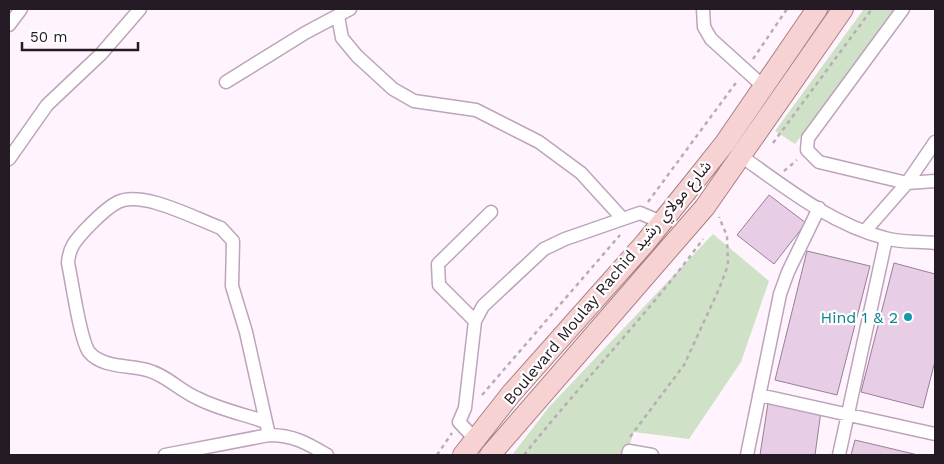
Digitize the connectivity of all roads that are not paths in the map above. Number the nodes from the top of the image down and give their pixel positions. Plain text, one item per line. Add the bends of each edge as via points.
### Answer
1 (21, 9) edge
2 (140, 9) edge
3 (350, 9) edge
4 (703, 9) edge
5 (817, 9) edge
6 (843, 9) edge
7 (904, 9) edge
8 (338, 16) junction
9 (9, 25) edge
10 (226, 82) dead end
11 (763, 86) junction
12 (935, 142) edge
13 (741, 156) junction
14 (9, 159) edge
15 (935, 181) edge
16 (907, 183) junction
17 (819, 208) junction
18 (491, 212) dead end
19 (622, 218) junction
20 (662, 222) junction
21 (865, 231) junction
22 (886, 239) junction
23 (935, 243) edge
24 (475, 321) junction
25 (759, 395) junction
26 (849, 415) junction
27 (266, 422) junction
28 (935, 434) edge
29 (269, 435) junction
30 (475, 439) junction
31 (627, 449) edge
32 (165, 455) edge
33 (327, 455) edge
34 (463, 455) edge
35 (490, 455) edge
36 (652, 455) edge
37 (747, 455) edge
38 (840, 455) edge

1 - 9 street
2 - 14 street via 101,54 47,106
3 - 8 street
4 - 11 street via 704,27 710,38
5 - 11 main road, Boulevard Moulay Rachid شارع مولاي رشيد
6 - 13 main road, Boulevard Moulay Rachid شارع مولاي رشيد
7 - 16 street via 808,138 807,150 819,162
8 - 10 street
8 - 19 street via 342,38 393,89 414,101 476,110 539,142 581,173
11 - 20 main road, Boulevard Moulay Rachid شارع مولاي رشيد via 725,143
12 - 16 street
13 - 17 street
13 - 35 main road, Boulevard Moulay Rachid شارع مولاي رشيد via 705,207
15 - 16 street
16 - 21 street
17 - 21 street via 846,225
17 - 25 street via 780,294
18 - 24 street via 438,264 439,285
19 - 20 street via 640,213
19 - 24 street via 544,249 483,306
20 - 30 main road, Boulevard Moulay Rachid شارع مولاي رشيد
21 - 22 street
22 - 23 street
22 - 26 street
24 - 30 street via 465,408 459,422
25 - 26 street
25 - 37 street
26 - 28 street
26 - 38 street
27 - 27 street via 232,286 233,241 229,234 221,228 139,199 119,202 102,213 69,250 70,272 89,352 104,362 148,370 200,400
27 - 29 street
29 - 32 street
29 - 33 street via 293,437
30 - 34 main road, Boulevard Moulay Rachid شارع مولاي رشيد
31 - 36 street

